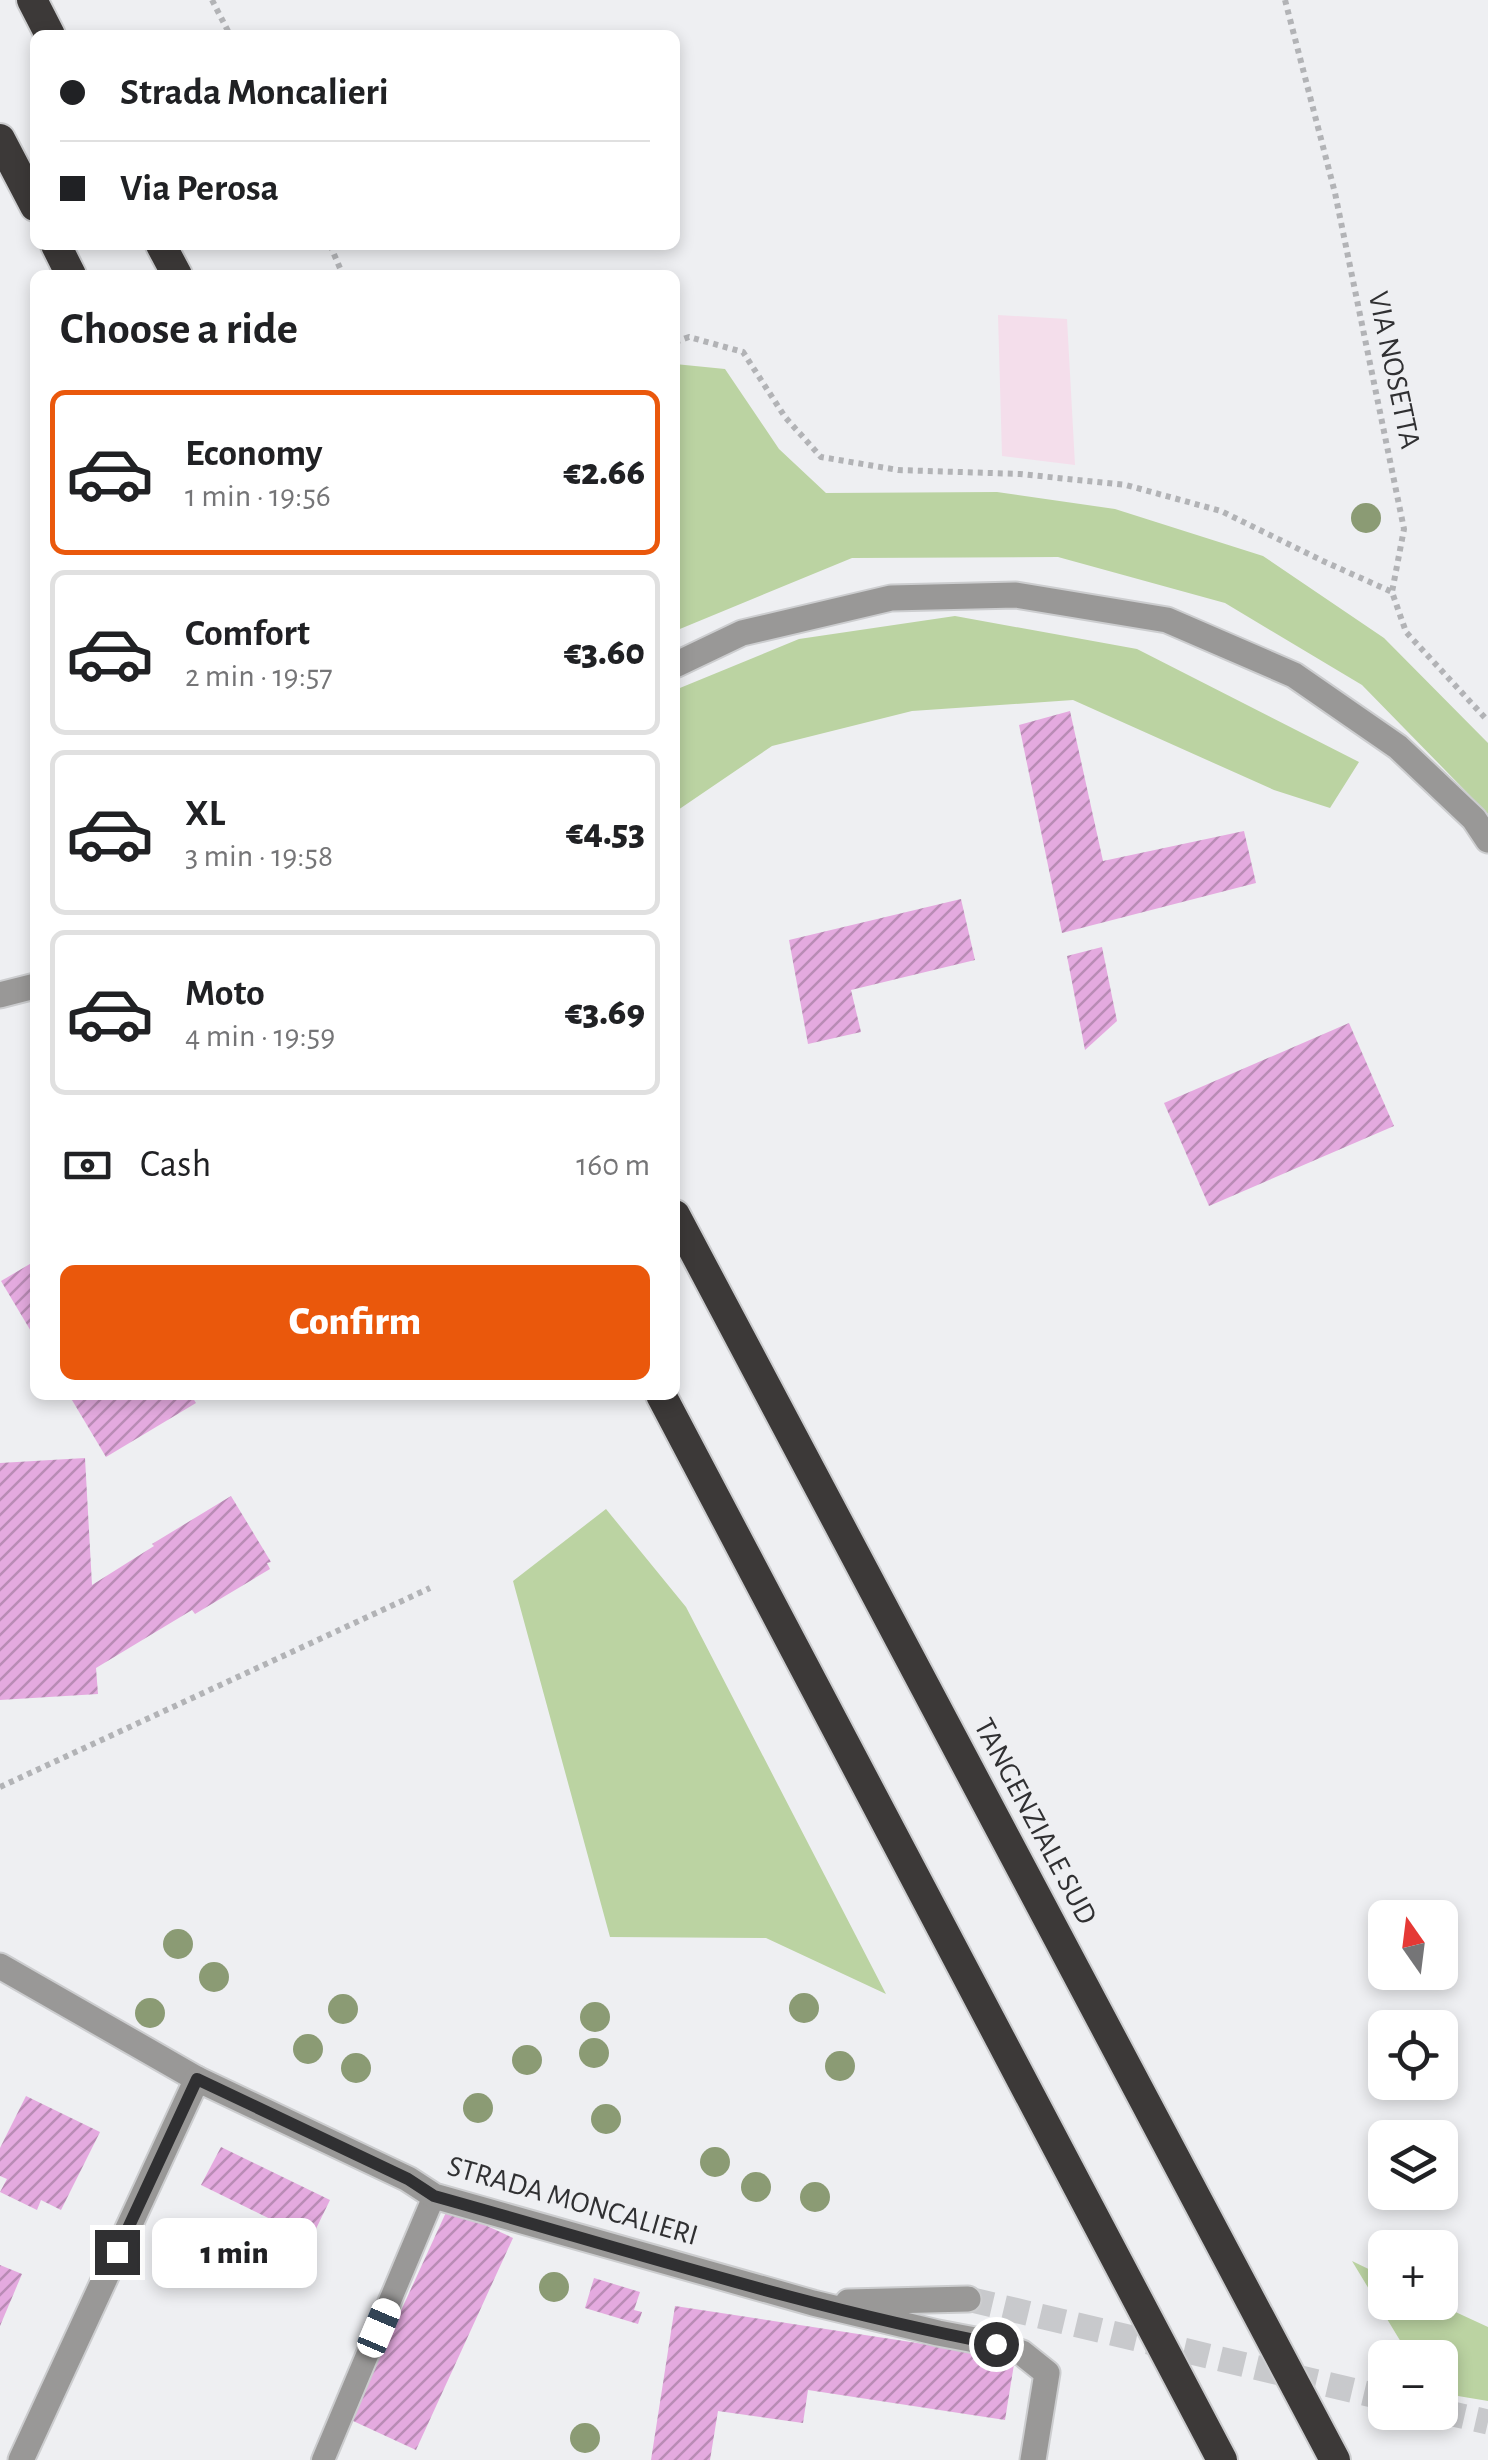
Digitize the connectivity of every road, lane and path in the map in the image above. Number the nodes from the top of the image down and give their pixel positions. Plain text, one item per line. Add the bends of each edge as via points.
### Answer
1 (32, 0) edge
2 (212, 0) edge
3 (1285, 0) edge
4 (47, 30) edge
5 (227, 30) edge
6 (0, 139) edge
7 (30, 196) edge
8 (680, 340) edge
9 (1392, 592) junction
10 (680, 663) edge
11 (1488, 721) edge
12 (1488, 840) edge
13 (30, 987) edge
14 (0, 996) edge
15 (680, 1224) edge
16 (664, 1400) edge
17 (430, 1588) dead end
18 (0, 1788) edge
19 (0, 1966) edge
20 (197, 2079) junction
21 (434, 2196) junction
22 (968, 2300) tunnel mouth
23 (814, 2302) junction
24 (21, 2460) edge
25 (323, 2460) edge
26 (1033, 2460) edge
27 (1222, 2460) edge
28 (1335, 2460) edge

1 - 4 highway
2 - 5 path
3 - 9 path, VIA NOSETTA via 1335,193 1404,529
6 - 7 highway
8 - 9 path via 743,352 785,417 821,457 898,470 1126,486 1221,511
9 - 11 path via 1406,632
10 - 12 street via 742,633 891,598 1016,595 1167,620 1294,675 1398,747
13 - 14 street
15 - 28 highway, TANGENZIALE SUD
16 - 27 highway
17 - 18 path
19 - 20 street, STRADA MONCALIERI
20 - 21 street, STRADA MONCALIERI
20 - 24 street
21 - 23 street, STRADA MONCALIERI
21 - 25 lane
22 - 23 street
23 - 26 street, STRADA MONCALIERI via 1022,2353 1047,2373

